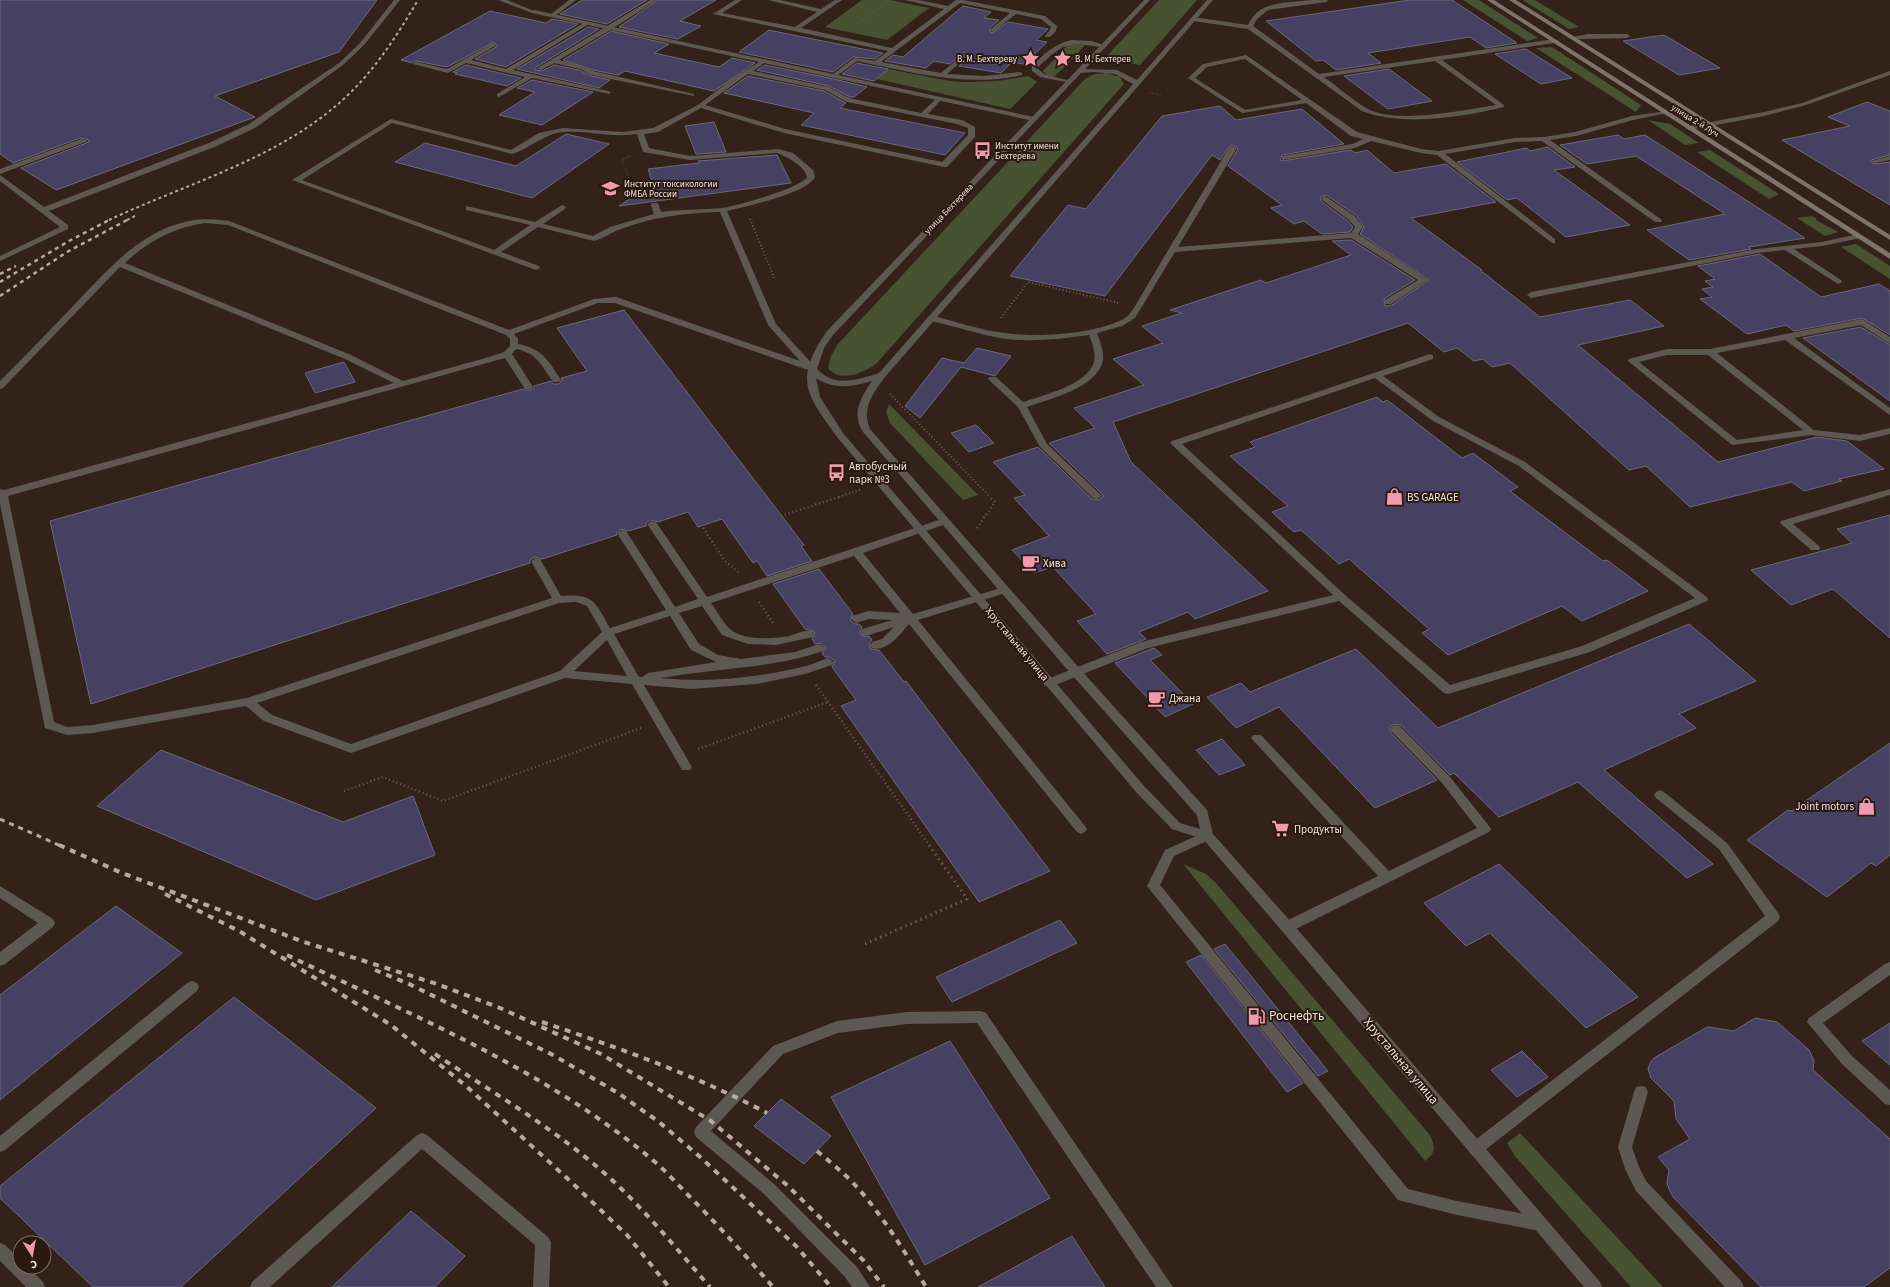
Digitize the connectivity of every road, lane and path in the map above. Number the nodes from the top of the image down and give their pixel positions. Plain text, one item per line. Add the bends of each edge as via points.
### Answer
1 (397, 0) edge
2 (500, 0) edge
3 (573, 0) edge
4 (654, 0) edge
5 (739, 0) edge
6 (771, 0) edge
7 (839, 0) edge
8 (890, 0) edge
9 (908, 0) edge
10 (1147, 0) edge
11 (1210, 0) edge
12 (1326, 0) edge
13 (1490, 0) edge
14 (1512, 0) edge
15 (959, 1) edge
16 (512, 2) edge
17 (950, 8) junction
18 (822, 11) junction
19 (1014, 12) junction
20 (552, 16) junction
21 (1193, 19) junction
22 (587, 23) junction
23 (1250, 27) junction
24 (610, 28) junction
25 (796, 29) junction
26 (993, 30) dead end
27 (1048, 36) dead end
28 (1626, 36) dead end
29 (1571, 38) junction
30 (837, 39) junction
31 (1554, 41) junction
32 (494, 45) dead end
33 (1104, 46) junction
34 (893, 50) junction
35 (964, 56) dead end
36 (1437, 59) junction
37 (465, 61) junction
38 (554, 61) junction
39 (764, 61) junction
40 (876, 63) junction
41 (416, 64) dead end
42 (539, 69) dead end
43 (507, 71) junction
44 (1080, 71) junction
45 (748, 72) junction
46 (1890, 73) edge
47 (1020, 74) dead end
48 (531, 76) junction
49 (834, 76) junction
50 (942, 76) junction
51 (1318, 76) junction
52 (1069, 82) junction
53 (1137, 83) junction
54 (1146, 92) dead end
55 (608, 93) dead end
56 (499, 95) dead end
57 (1161, 95) dead end
58 (692, 96) dead end
59 (939, 99) junction
60 (1308, 102) junction
61 (700, 106) junction
62 (1665, 112) junction
63 (923, 115) junction
64 (1034, 119) junction
65 (1709, 124) junction
66 (1689, 128) junction
67 (640, 133) junction
68 (1370, 139) junction
69 (1544, 139) junction
70 (84, 141) dead end
71 (1233, 148) dead end
72 (646, 150) junction
73 (1439, 153) junction
74 (1285, 158) dead end
75 (1890, 158) edge
76 (1875, 161) dead end
77 (0, 172) edge
78 (2, 181) edge
79 (1325, 198) dead end
80 (655, 205) joint
81 (562, 207) dead end
82 (469, 208) dead end
83 (43, 210) junction
84 (723, 210) junction
85 (658, 215) junction
86 (1658, 220) dead end
87 (536, 225) junction
88 (1353, 235) junction
89 (1858, 236) junction
90 (1890, 238) edge
91 (1552, 241) dead end
92 (1787, 248) junction
93 (1174, 250) junction
94 (495, 253) junction
95 (1890, 257) edge
96 (0, 259) edge
97 (119, 264) junction
98 (536, 268) dead end
99 (1838, 282) dead end
100 (1531, 295) dead end
101 (1388, 302) dead end
102 (1140, 307) junction
103 (931, 318) junction
104 (1092, 331) junction
105 (990, 332) junction
106 (509, 333) junction
107 (1787, 337) junction
108 (1890, 341) edge
109 (514, 346) junction
110 (1710, 352) junction
111 (507, 354) junction
112 (1430, 357) dead end
113 (811, 368) junction
114 (882, 375) junction
115 (1376, 375) junction
116 (992, 379) dead end
117 (556, 380) dead end
118 (402, 384) junction
119 (0, 386) edge
120 (528, 387) dead end
121 (890, 394) dead end
122 (1022, 406) junction
123 (1890, 412) edge
124 (1890, 431) edge
125 (1811, 432) junction
126 (840, 435) joint
127 (862, 488) dead end
128 (1890, 492) edge
129 (2, 493) edge
130 (1097, 496) dead end
131 (781, 516) dead end
132 (944, 521) junction
133 (652, 524) dead end
134 (703, 528) dead end
135 (977, 528) dead end
136 (920, 530) junction
137 (622, 533) dead end
138 (1815, 548) dead end
139 (856, 551) junction
140 (536, 561) dead end
141 (748, 586) junction
142 (1005, 590) junction
143 (1341, 597) junction
144 (558, 600) junction
145 (704, 600) junction
146 (979, 600) junction
147 (672, 611) junction
148 (910, 618) junction
149 (856, 619) dead end
150 (608, 632) junction
151 (866, 632) dead end
152 (809, 634) dead end
153 (786, 641) junction
154 (876, 645) dead end
155 (819, 648) dead end
156 (828, 662) dead end
157 (743, 663) junction
158 (805, 670) junction
159 (1076, 672) junction
160 (564, 674) junction
161 (636, 679) junction
162 (1049, 683) junction
163 (248, 702) junction
164 (828, 702) junction
165 (644, 727) dead end
166 (1396, 729) dead end
167 (1257, 738) dead end
168 (680, 756) junction
169 (686, 767) dead end
170 (344, 791) dead end
171 (1660, 795) dead end
172 (1081, 829) dead end
173 (1207, 836) junction
174 (1388, 878) junction
175 (0, 891) edge
176 (1286, 927) junction
177 (865, 944) dead end
178 (0, 960) edge
179 (1890, 968) edge
180 (192, 987) dead end
181 (1641, 1092) dead end
182 (1890, 1099) edge
183 (0, 1145) edge
184 (1475, 1149) junction
185 (1540, 1224) junction
186 (0, 1250) edge
187 (36, 1287) edge
188 (258, 1287) edge
189 (541, 1287) edge
190 (862, 1287) edge
191 (1165, 1287) edge
192 (1594, 1287) edge
193 (1736, 1287) edge

1 - 83 street via 362,44 341,64 252,126 214,144
2 - 16 street
3 - 20 street
4 - 24 street
5 - 25 street via 716,14
6 - 18 street
7 - 18 street
8 - 30 path
9 - 17 street
10 - 33 street, улица Бехтерева
11 - 21 street
12 - 23 street via 1266,8 1254,18
13 - 31 main road, улица 2-й Луч
14 - 29 main road, улица 2-й Луч
15 - 17 street
15 - 19 street
16 - 20 street via 534,12
17 - 34 street
18 - 25 street
19 - 26 street
19 - 27 street via 1043,17 1051,22 1054,31
20 - 22 street
21 - 23 street
21 - 53 street
22 - 24 street
22 - 43 street
23 - 51 street
24 - 38 street
24 - 39 street
25 - 30 street
28 - 29 street
29 - 65 main road, улица 2-й Луч
30 - 34 street
31 - 36 street
31 - 62 main road, улица 2-й Луч
32 - 37 street
33 - 44 street, улица Бехтерева
33 - 52 street via 1065,42 1055,47 1034,67 1042,76
34 - 40 street
35 - 50 street
36 - 51 street
36 - 51 street via 1502,106 1414,118 1381,116 1364,110
37 - 41 street via 448,71
37 - 43 street
38 - 42 street
38 - 58 street via 591,73
39 - 45 street
39 - 49 street
40 - 49 street via 856,59
40 - 50 street
43 - 48 street
44 - 52 street, улица Бехтерева
44 - 53 street via 1114,71 1129,76
45 - 61 street
45 - 63 street via 828,88 847,100
46 - 65 street via 1804,104
47 - 50 street via 982,79
48 - 55 street
48 - 56 street
49 - 59 street
52 - 64 street, улица Бехтерева
53 - 103 street
54 - 57 path
59 - 63 street
59 - 64 street
60 - 60 street via 1246,57 1205,65 1191,78 1244,112
60 - 68 street via 1354,134
61 - 63 street via 784,131 944,165 972,135 971,127
61 - 67 street via 655,130
62 - 66 main road, улица 2-й Луч
62 - 69 street via 1632,118 1576,134
64 - 113 street, улица Бехтерева via 830,333 817,350
65 - 66 street
65 - 90 main road, улица 2-й Луч
66 - 89 main road, улица 2-й Луч
67 - 72 street
67 - 94 street via 563,130 542,135 512,152 391,121 296,180
68 - 73 street
68 - 74 street via 1355,146
69 - 73 street via 1515,140
69 - 86 street
70 - 77 street
71 - 93 street
72 - 80 path via 622,160 637,200
72 - 84 street via 690,158 778,151 790,155 810,172 809,181 793,190
73 - 91 street
75 - 76 street
78 - 83 street
79 - 88 street via 1352,218 1359,227
80 - 85 street
81 - 87 street
82 - 87 street
83 - 96 street via 65,227
84 - 85 street via 683,211
84 - 113 street via 772,325
85 - 87 street via 613,229 594,239
87 - 94 street
88 - 93 street
88 - 101 street via 1424,280
89 - 92 street
89 - 95 main road, улица 2-й Луч
92 - 99 street
92 - 100 street via 1757,251
93 - 102 street
94 - 98 street
97 - 106 street via 141,244 168,229 190,221 213,220 229,223
97 - 118 street via 348,357
97 - 119 street
102 - 104 street via 1130,319 1112,327
102 - 105 path via 1028,282
103 - 105 street
103 - 114 street
104 - 105 street via 1031,337
104 - 122 street via 1098,347 1098,362 1088,376 1068,390
106 - 109 street via 514,339
106 - 113 street via 597,301 616,300
107 - 108 street via 1862,322
107 - 110 street
107 - 123 street
109 - 111 street
109 - 117 street via 530,348 539,354
110 - 125 street
110 - 125 street via 1667,352 1632,361 1734,442
111 - 118 street
111 - 120 street
112 - 115 street
113 - 114 street via 825,381 839,385 853,384
113 - 126 street, улица Бехтерева via 811,383 817,401
114 - 132 street via 866,397 861,411 863,424
115 - 143 street via 1175,443
115 - 143 street via 1436,419 1522,464 1703,599 1586,649 1448,690
116 - 122 street
118 - 129 street
121 - 135 path via 995,502
122 - 130 street via 1044,445
124 - 125 street via 1860,438
126 - 136 street, Хрустальная улица
127 - 131 path
128 - 138 street via 1785,523
129 - 163 street via 50,725 67,731 93,730
132 - 136 street
132 - 142 street
133 - 145 street
134 - 141 path via 725,561 738,572
136 - 139 street
136 - 146 street, Хрустальная улица
137 - 147 street
139 - 141 street
139 - 148 street
140 - 144 street
141 - 145 street
141 - 153 path
142 - 146 street
142 - 159 street
143 - 159 street via 1145,645
144 - 150 street via 576,598 591,604
144 - 163 street
145 - 147 street
145 - 153 street via 726,632 745,640 765,644
146 - 148 street
146 - 162 street, Хрустальная улица
147 - 150 street
147 - 157 street via 695,647 715,658
148 - 149 street via 868,615
148 - 151 street
148 - 154 street via 886,642
148 - 172 street
150 - 160 street
150 - 161 street
152 - 153 street
155 - 157 street via 796,656
156 - 158 street
157 - 161 street
158 - 161 street via 757,680 691,685
158 - 164 path
159 - 162 street
159 - 173 street via 1203,812
160 - 161 street
160 - 163 street via 350,749 268,718
161 - 168 street
162 - 173 street, Хрустальная улица via 1140,789 1176,826
164 - 168 path
164 - 177 path via 967,899
165 - 170 path via 443,801 384,777
166 - 174 street via 1446,780 1485,829
167 - 174 street
168 - 169 street
171 - 184 street via 1722,846 1774,917
173 - 176 street, Хрустальная улица
173 - 185 street via 1169,854 1153,886 1403,1195
174 - 176 street
175 - 178 street via 48,923
176 - 184 street, Хрустальная улица
179 - 182 street via 1814,1022 1847,1060
180 - 183 street
181 - 193 street via 1625,1147 1632,1169 1641,1186
184 - 185 street, Хрустальная улица
185 - 192 street, Хрустальная улица
186 - 187 street
188 - 189 street via 422,1140 543,1242
190 - 191 street via 769,1189 701,1132 778,1050 837,1027 907,1018 981,1017

